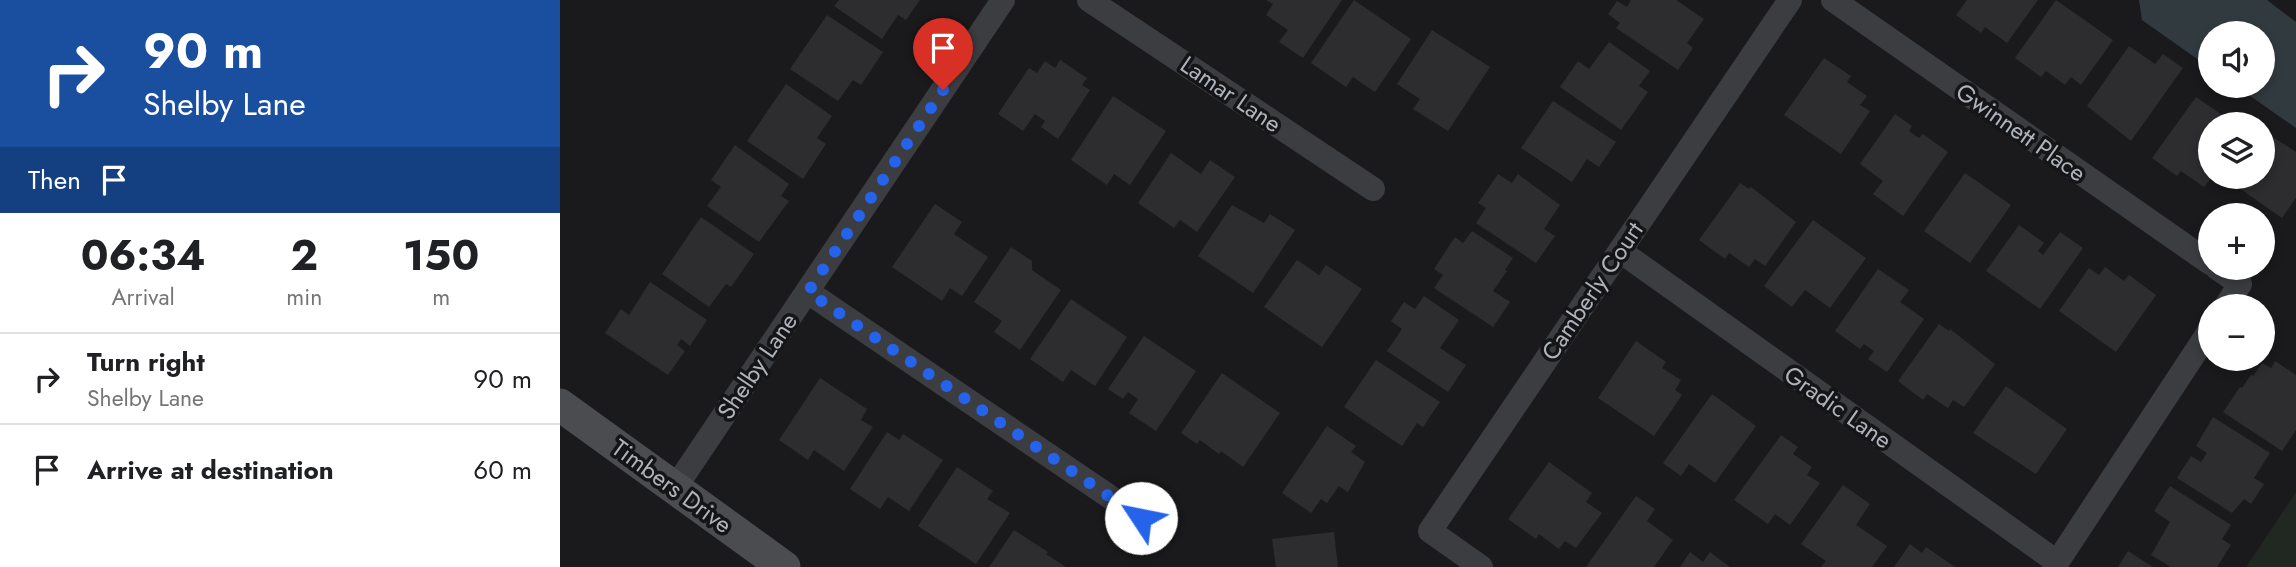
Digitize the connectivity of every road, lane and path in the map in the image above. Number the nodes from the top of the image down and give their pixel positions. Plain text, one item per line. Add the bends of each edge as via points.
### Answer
1 (1003, 0) edge
2 (1089, 0) edge
3 (1790, 0) edge
4 (1833, 0) edge
5 (1373, 189) dead end
6 (1620, 251) junction
7 (2198, 255) edge
8 (2235, 280) edge
9 (808, 292) junction
10 (2234, 294) edge
11 (2198, 348) edge
12 (560, 405) edge
13 (675, 488) junction
14 (1141, 518) dead end
15 (2055, 565) edge
16 (784, 567) edge
17 (1481, 567) edge

1 - 9 street, Shelby Lane
2 - 5 street, Lamar Lane
3 - 6 street, Camberly Court
4 - 7 street, Gwinnett Place
6 - 15 street, Gradic Lane
6 - 17 street, Camberly Court via 1430,531
8 - 10 street via 2241,284
9 - 13 street, Shelby Lane
9 - 14 street
11 - 15 street
12 - 13 street, Timbers Drive
13 - 16 street, Timbers Drive

